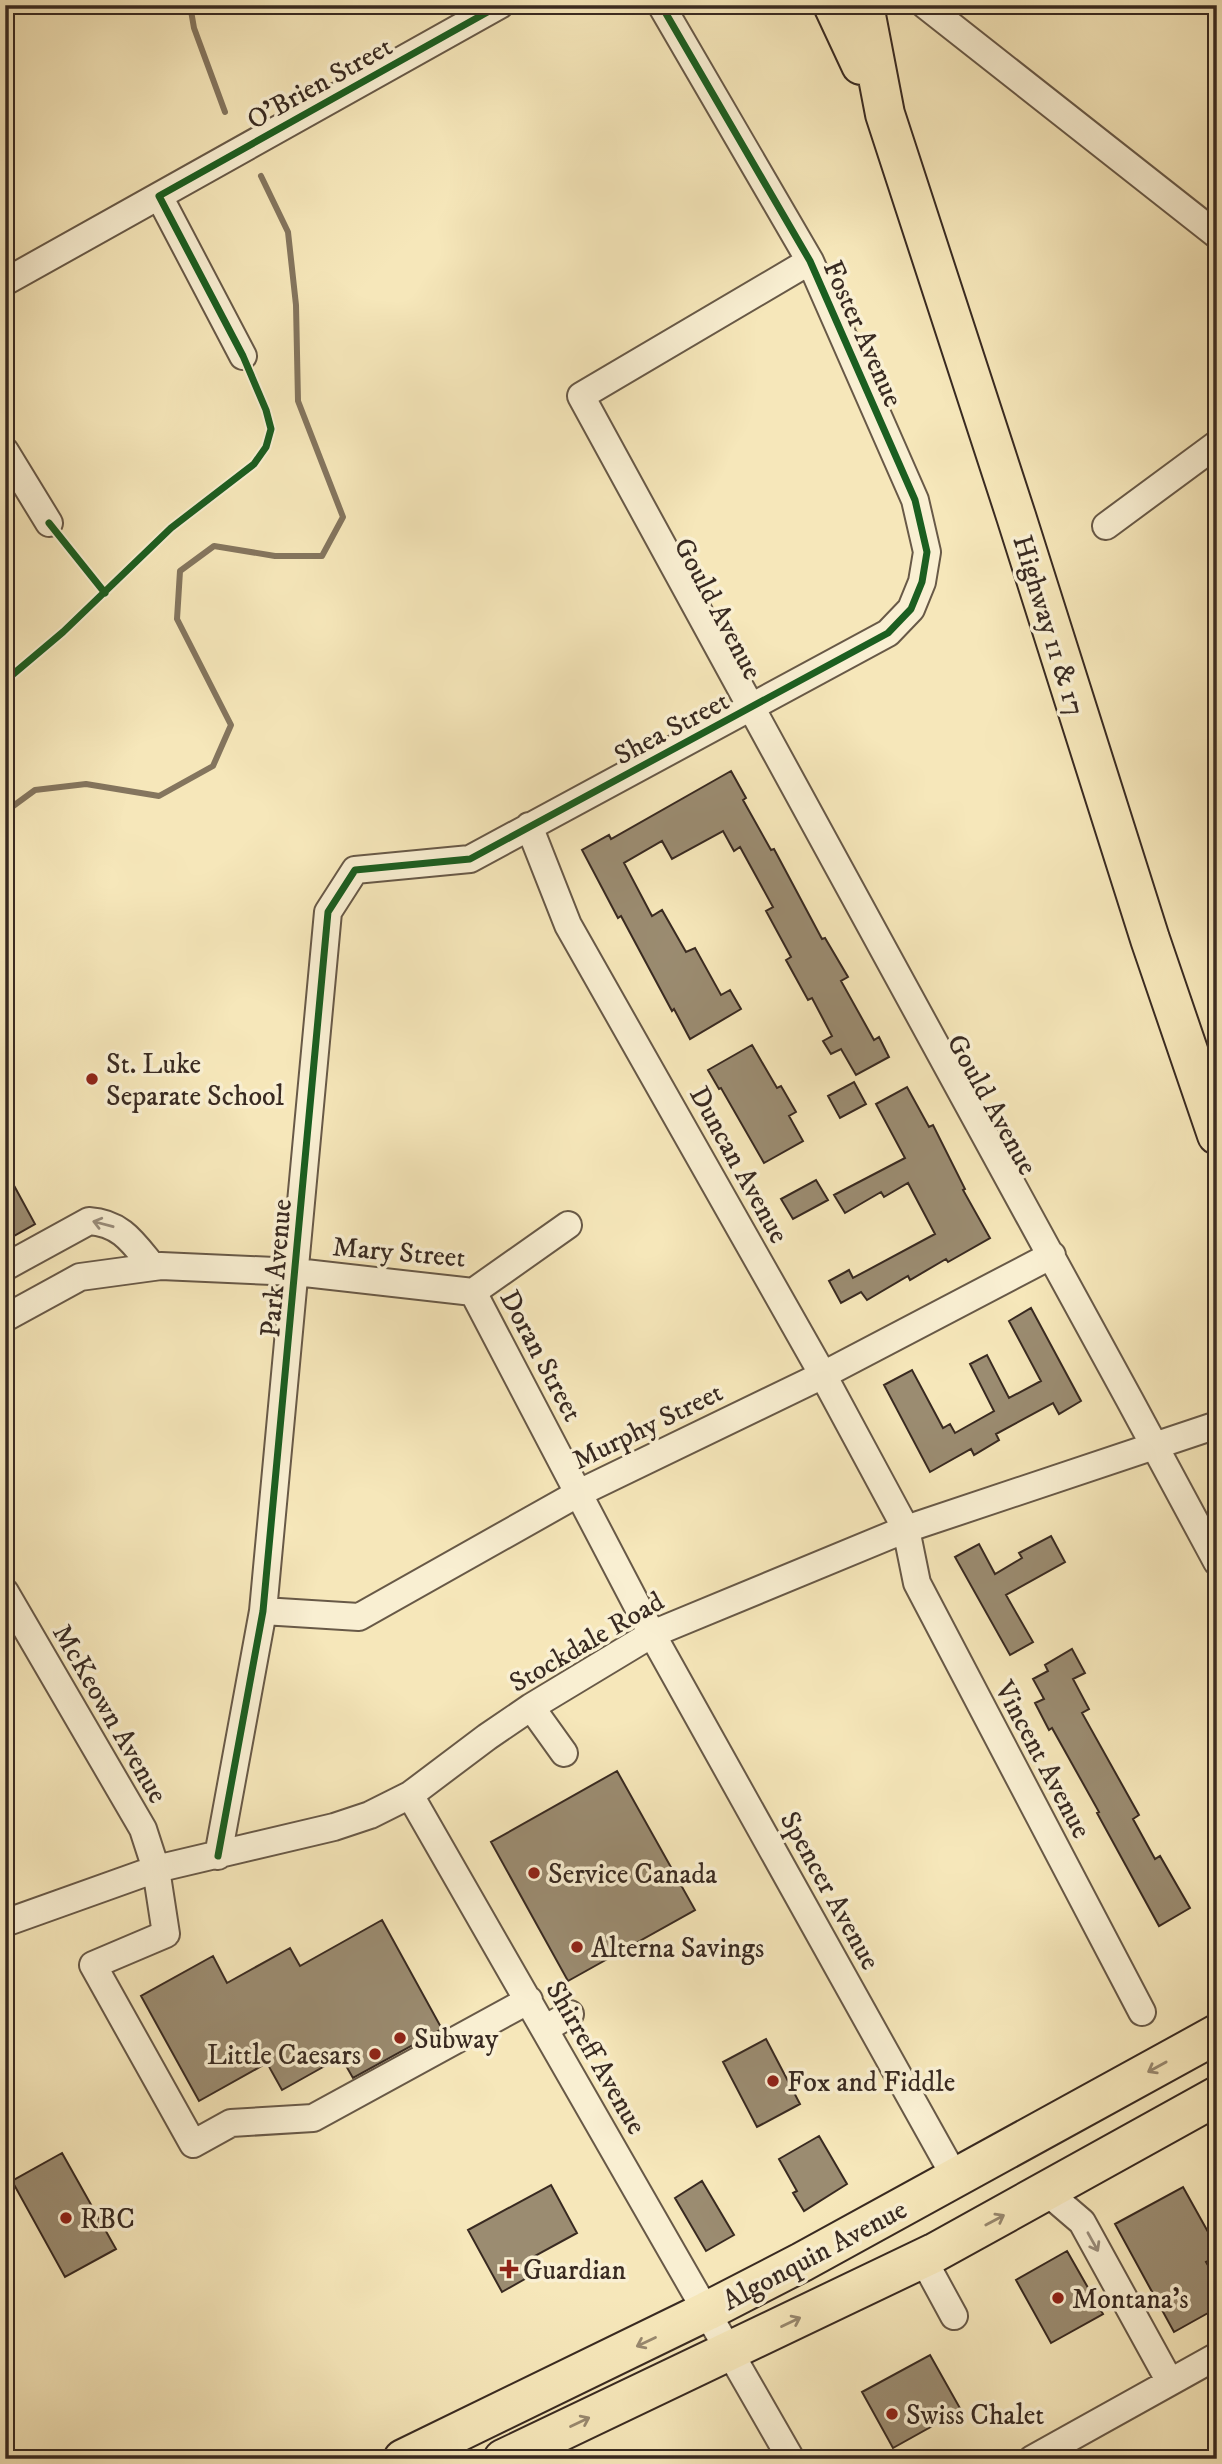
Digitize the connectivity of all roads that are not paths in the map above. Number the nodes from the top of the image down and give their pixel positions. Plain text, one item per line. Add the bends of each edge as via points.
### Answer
1 (499, 5) edge
2 (661, 5) edge
3 (833, 5) edge
4 (864, 5) edge
5 (925, 5) edge
6 (885, 114) junction
7 (159, 196) junction
8 (1217, 234) edge
9 (810, 261) junction
10 (5, 282) edge
11 (243, 356) dead end
12 (1215, 449) edge
13 (5, 451) edge
14 (49, 523) dead end
15 (1106, 526) dead end
16 (922, 582) joint
17 (750, 709) junction
18 (529, 826) junction
19 (1217, 1135) edge
20 (568, 1225) dead end
21 (1052, 1255) junction
22 (5, 1266) edge
23 (153, 1267) junction
24 (296, 1272) junction
25 (473, 1292) junction
26 (5, 1318) edge
27 (822, 1375) junction
28 (1210, 1427) dead end
29 (1155, 1446) junction
30 (579, 1493) junction
31 (906, 1529) junction
32 (1217, 1562) edge
33 (5, 1592) edge
34 (264, 1611) junction
35 (652, 1634) junction
36 (531, 1707) junction
37 (564, 1753) dead end
38 (410, 1795) junction
39 (218, 1856) junction
40 (156, 1869) junction
41 (5, 1923) edge
42 (529, 2000) junction
43 (1142, 2012) dead end
44 (570, 2014) dead end
45 (545, 2029) junction
46 (1217, 2034) edge
47 (1217, 2096) edge
48 (956, 2177) junction
49 (1047, 2192) junction
50 (923, 2259) junction
51 (707, 2311) junction
52 (954, 2316) dead end
53 (730, 2351) junction
54 (1217, 2356) edge
55 (1170, 2382) junction
56 (514, 2456) edge
57 (403, 2459) edge
58 (791, 2459) edge
59 (1031, 2459) edge

1 - 7 street, O'Brien Street
2 - 9 street, Foster Avenue
3 - 6 highway, Highway 11 & 17
4 - 6 highway, Highway 11 & 17
5 - 8 street
6 - 19 highway, Highway 11 & 17
7 - 10 street, O'Brien Street
7 - 11 street
9 - 16 street, Foster Avenue via 915,500 927,552
9 - 17 street, Gould Avenue via 582,396
12 - 15 street
13 - 14 street
16 - 17 street, Shea Street via 911,609 888,633
17 - 18 street, Shea Street
17 - 21 street, Gould Avenue
18 - 24 street, Park Avenue via 470,859 355,870 328,912
18 - 27 street, Duncan Avenue via 568,925
20 - 25 street, Mary Street
21 - 27 street, Murphy Street
21 - 29 street, Gould Avenue
23 -> 22 street via 124,1232 105,1222 89,1221
23 - 24 street, Mary Street
23 - 26 street, Mary Street via 80,1277
24 - 25 street, Mary Street
24 - 34 street, Park Avenue
25 - 30 street, Doran Street
27 - 30 street, Murphy Street
27 - 31 street, Duncan Avenue
28 - 29 street, Stockdale Road
29 - 31 street, Stockdale Road
29 - 32 street, Gould Avenue
30 - 34 street, Murphy Street via 359,1617
30 - 35 street, Doran Street
31 - 35 street, Stockdale Road
31 - 43 street, Vincent Avenue via 917,1583
33 - 40 street, McKeown Avenue via 143,1829
34 - 39 street, Park Avenue
35 - 36 street, Stockdale Road
35 - 48 street, Spencer Avenue
36 - 37 street
36 - 38 street, Stockdale Road
38 - 39 street, Stockdale Road via 334,1827
38 - 42 street, Shirreff Avenue
39 - 40 street, Stockdale Road
40 - 41 street, Stockdale Road
40 - 42 street, McKeown Avenue via 166,1934 93,1965 193,2144 231,2123 313,2118
42 - 45 street, Shirreff Avenue
44 - 45 street
45 - 51 street, Shirreff Avenue
46 -> 48 highway, Algonquin Avenue
47 - 49 highway, Algonquin Avenue
48 - 51 highway, Algonquin Avenue
50 -> 49 highway, Algonquin Avenue
49 -> 55 street via 1082,2222
50 - 52 street
53 -> 50 highway, Algonquin Avenue
51 - 53 street, Shirreff Avenue
51 -> 57 highway, Algonquin Avenue
56 -> 53 highway, Algonquin Avenue
53 - 58 street, Shirreff Avenue
54 - 55 street
55 - 59 street

